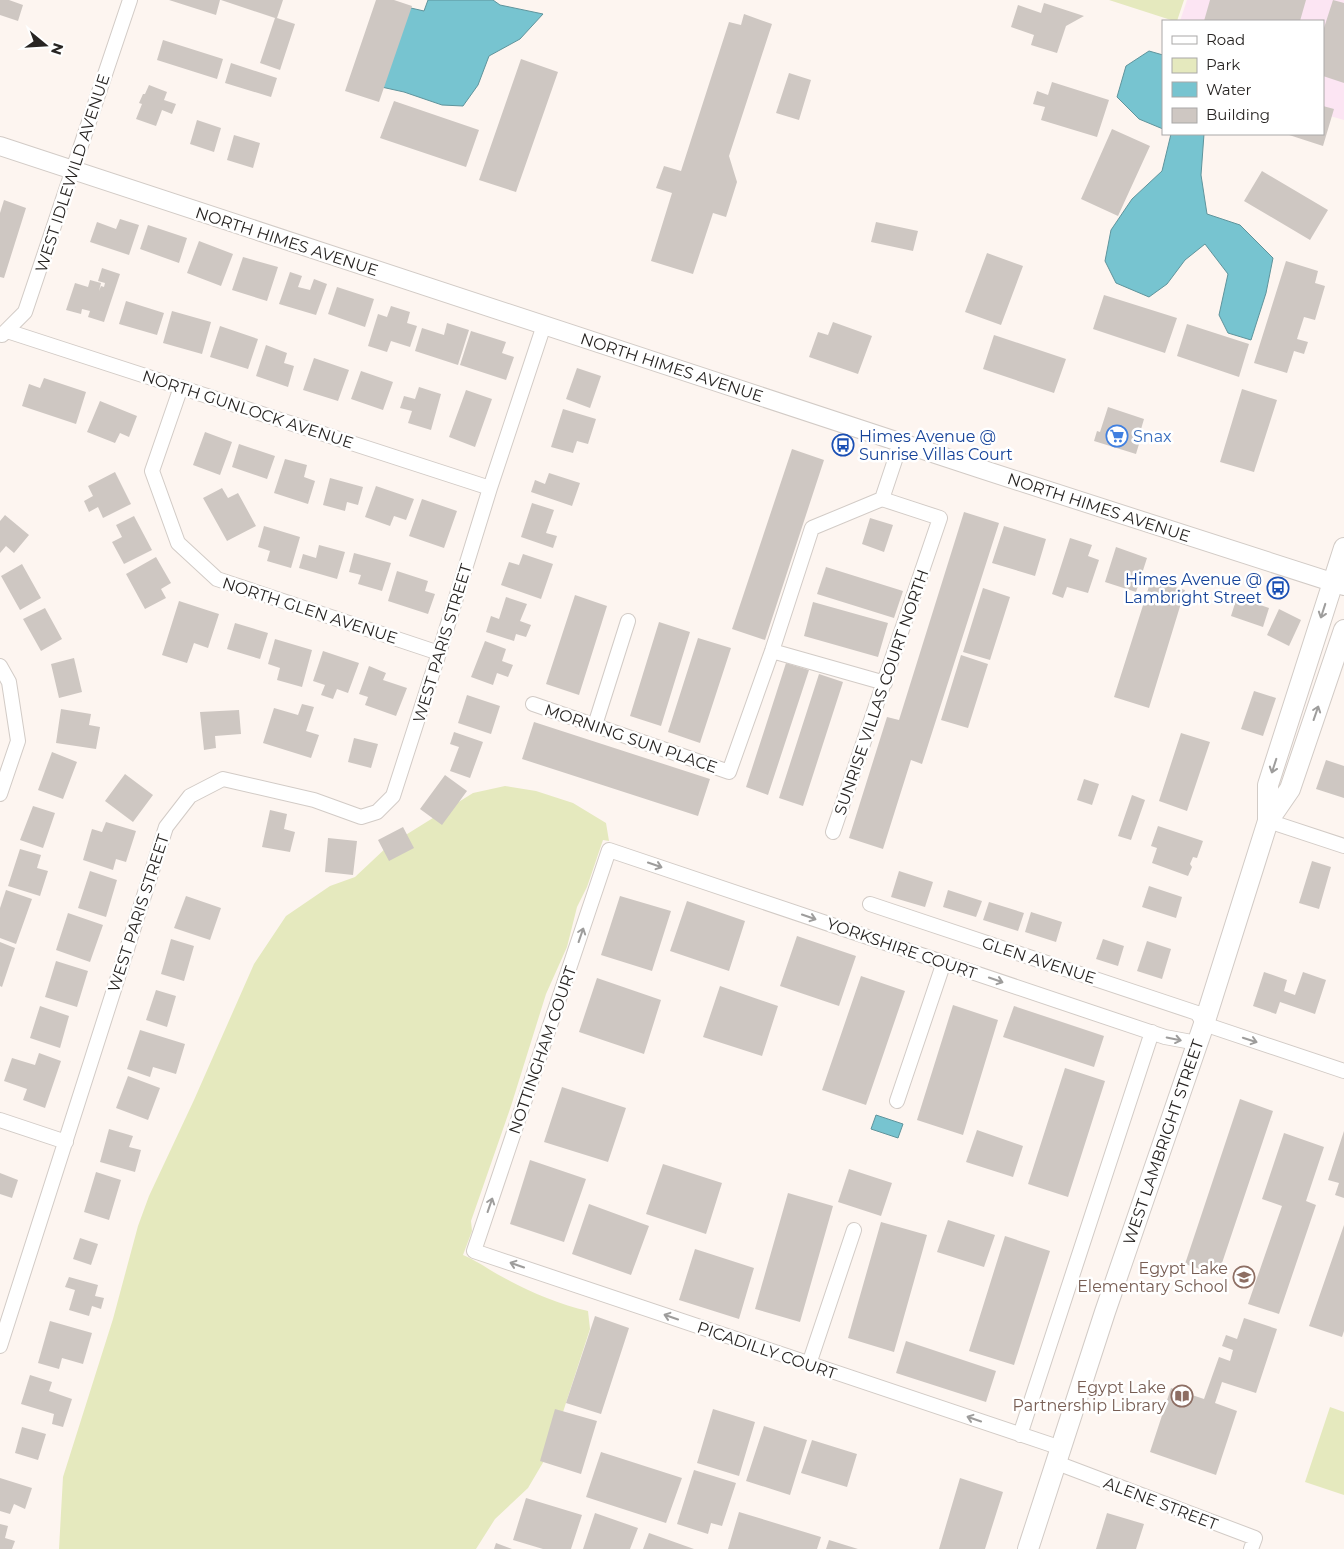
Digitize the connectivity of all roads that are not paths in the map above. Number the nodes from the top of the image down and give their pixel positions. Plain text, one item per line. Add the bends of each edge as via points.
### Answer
1 (130, 0) edge
2 (0, 146) edge
3 (72, 170) junction
4 (544, 326) junction
5 (3, 334) edge
6 (181, 387) junction
7 (901, 442) junction
8 (490, 488) junction
9 (882, 499) junction
10 (1344, 548) edge
11 (1338, 584) edge
12 (628, 620) dead end
13 (1344, 630) edge
14 (772, 651) junction
15 (439, 653) junction
16 (0, 666) edge
17 (884, 683) junction
18 (533, 704) dead end
19 (595, 725) junction
20 (0, 794) edge
21 (1268, 821) junction
22 (833, 832) dead end
23 (1344, 846) edge
24 (609, 850) joint
25 (870, 904) dead end
26 (944, 962) junction
27 (1204, 1024) junction
28 (1152, 1032) junction
29 (1196, 1043) junction
30 (1344, 1071) edge
31 (897, 1101) dead end
32 (0, 1120) edge
33 (66, 1142) junction
34 (854, 1230) dead end
35 (474, 1251) joint
36 (0, 1346) edge
37 (809, 1364) junction
38 (1020, 1435) junction
39 (1059, 1456) junction
40 (1028, 1549) edge
41 (1251, 1549) edge

1 - 3 street, WEST IDLEWILD AVENUE
2 - 3 street, NORTH HIMES AVENUE
3 - 4 street, NORTH HIMES AVENUE
3 - 5 street, WEST IDLEWILD AVENUE via 25,312
4 - 7 street, NORTH HIMES AVENUE
4 - 8 street, WEST PARIS STREET
5 - 6 street, NORTH GUNLOCK AVENUE
6 - 8 street, NORTH GUNLOCK AVENUE
6 - 15 street, NORTH GLEN AVENUE via 152,470 178,542 216,579
7 - 9 street
7 - 11 street, NORTH HIMES AVENUE
8 - 15 street, WEST PARIS STREET
9 - 14 street via 812,528
9 - 17 street, SUNRISE VILLAS COURT NORTH via 940,518
10 - 11 main road, WEST LAMBRIGHT STREET
11 -> 21 main road, WEST LAMBRIGHT STREET via 1268,786
12 - 19 street
21 -> 13 main road, WEST LAMBRIGHT STREET via 1290,789
14 - 17 street
14 - 19 street, MORNING SUN PLACE via 729,772
15 - 33 street, WEST PARIS STREET via 394,796 377,812 361,817 314,800 223,779 190,796 166,827
16 - 20 street via 9,682 18,741
17 - 22 street, SUNRISE VILLAS COURT NORTH
18 - 19 street, MORNING SUN PLACE
21 - 23 street
21 - 27 main road, WEST LAMBRIGHT STREET
24 -> 26 street, YORKSHIRE COURT
35 -> 24 street, NOTTINGHAM COURT
25 - 27 street, GLEN AVENUE via 1197,1013
26 -> 28 street, YORKSHIRE COURT
26 - 31 street
27 - 29 main road, WEST LAMBRIGHT STREET
27 -> 30 street
28 -> 29 street, YORKSHIRE COURT
28 - 38 street
29 - 39 main road, WEST LAMBRIGHT STREET
32 - 33 street
33 - 36 street, WEST PARIS STREET
34 - 37 street
37 -> 35 street, PICADILLY COURT
38 -> 37 street, PICADILLY COURT
38 - 39 street, PICADILLY COURT
39 - 40 main road, WEST LAMBRIGHT STREET
39 - 41 street, ALENE STREET via 1255,1538

